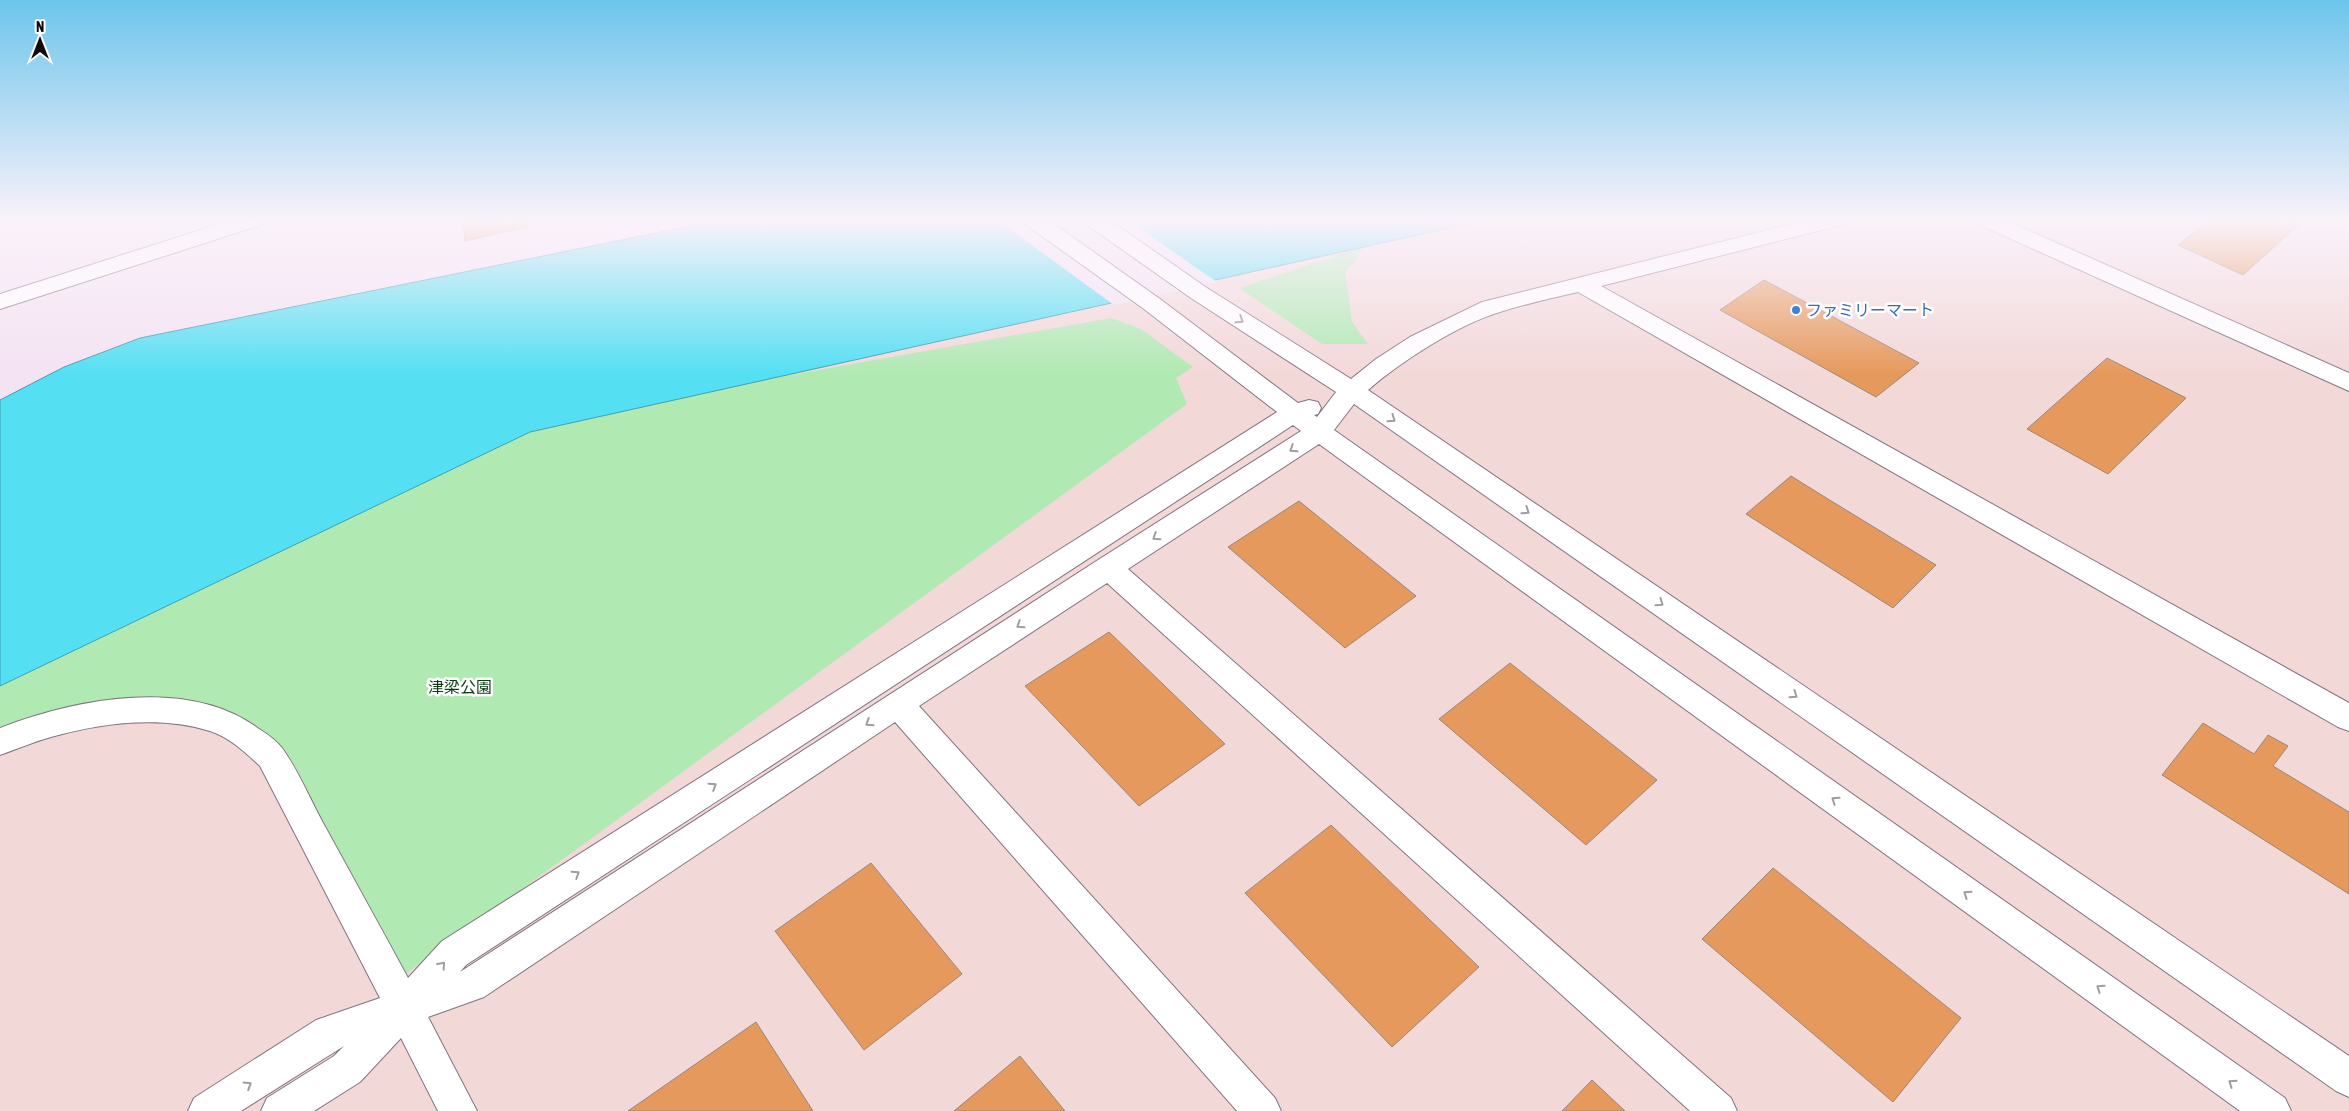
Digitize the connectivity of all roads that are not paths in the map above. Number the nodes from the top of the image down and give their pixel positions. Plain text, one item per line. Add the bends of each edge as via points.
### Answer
1 (47, 271) edge
2 (96, 271) edge
3 (1106, 271) edge
4 (1168, 271) edge
5 (1633, 271) edge
6 (2101, 271) edge
7 (1581, 284) junction
8 (0, 286) edge
9 (0, 302) edge
10 (2349, 383) edge
11 (1352, 391) junction
12 (1294, 413) junction
13 (1319, 432) junction
14 (1108, 567) junction
15 (898, 704) junction
16 (2349, 718) edge
17 (0, 742) edge
18 (404, 1007) junction
19 (2349, 1078) edge
20 (207, 1111) edge
21 (280, 1111) edge
22 (458, 1111) edge
23 (1262, 1111) edge
24 (1718, 1111) edge
25 (2272, 1111) edge

1 - 8 street
2 - 9 street
3 - 12 street
4 -> 11 street
5 - 7 street
6 - 10 street
7 - 11 street via 1490,307 1456,322 1384,366
7 - 16 street
11 - 12 street
11 - 13 street
11 -> 19 street
12 - 13 street
18 -> 12 street via 454,953
13 -> 14 street
25 -> 13 street
14 -> 15 street
14 - 24 street
15 -> 18 street via 472,985
15 - 23 street
17 - 18 street via 54,724 109,713 160,711 211,718 245,734 271,757
20 -> 18 street via 329,1033
18 - 21 street via 347,1069
18 - 22 street

